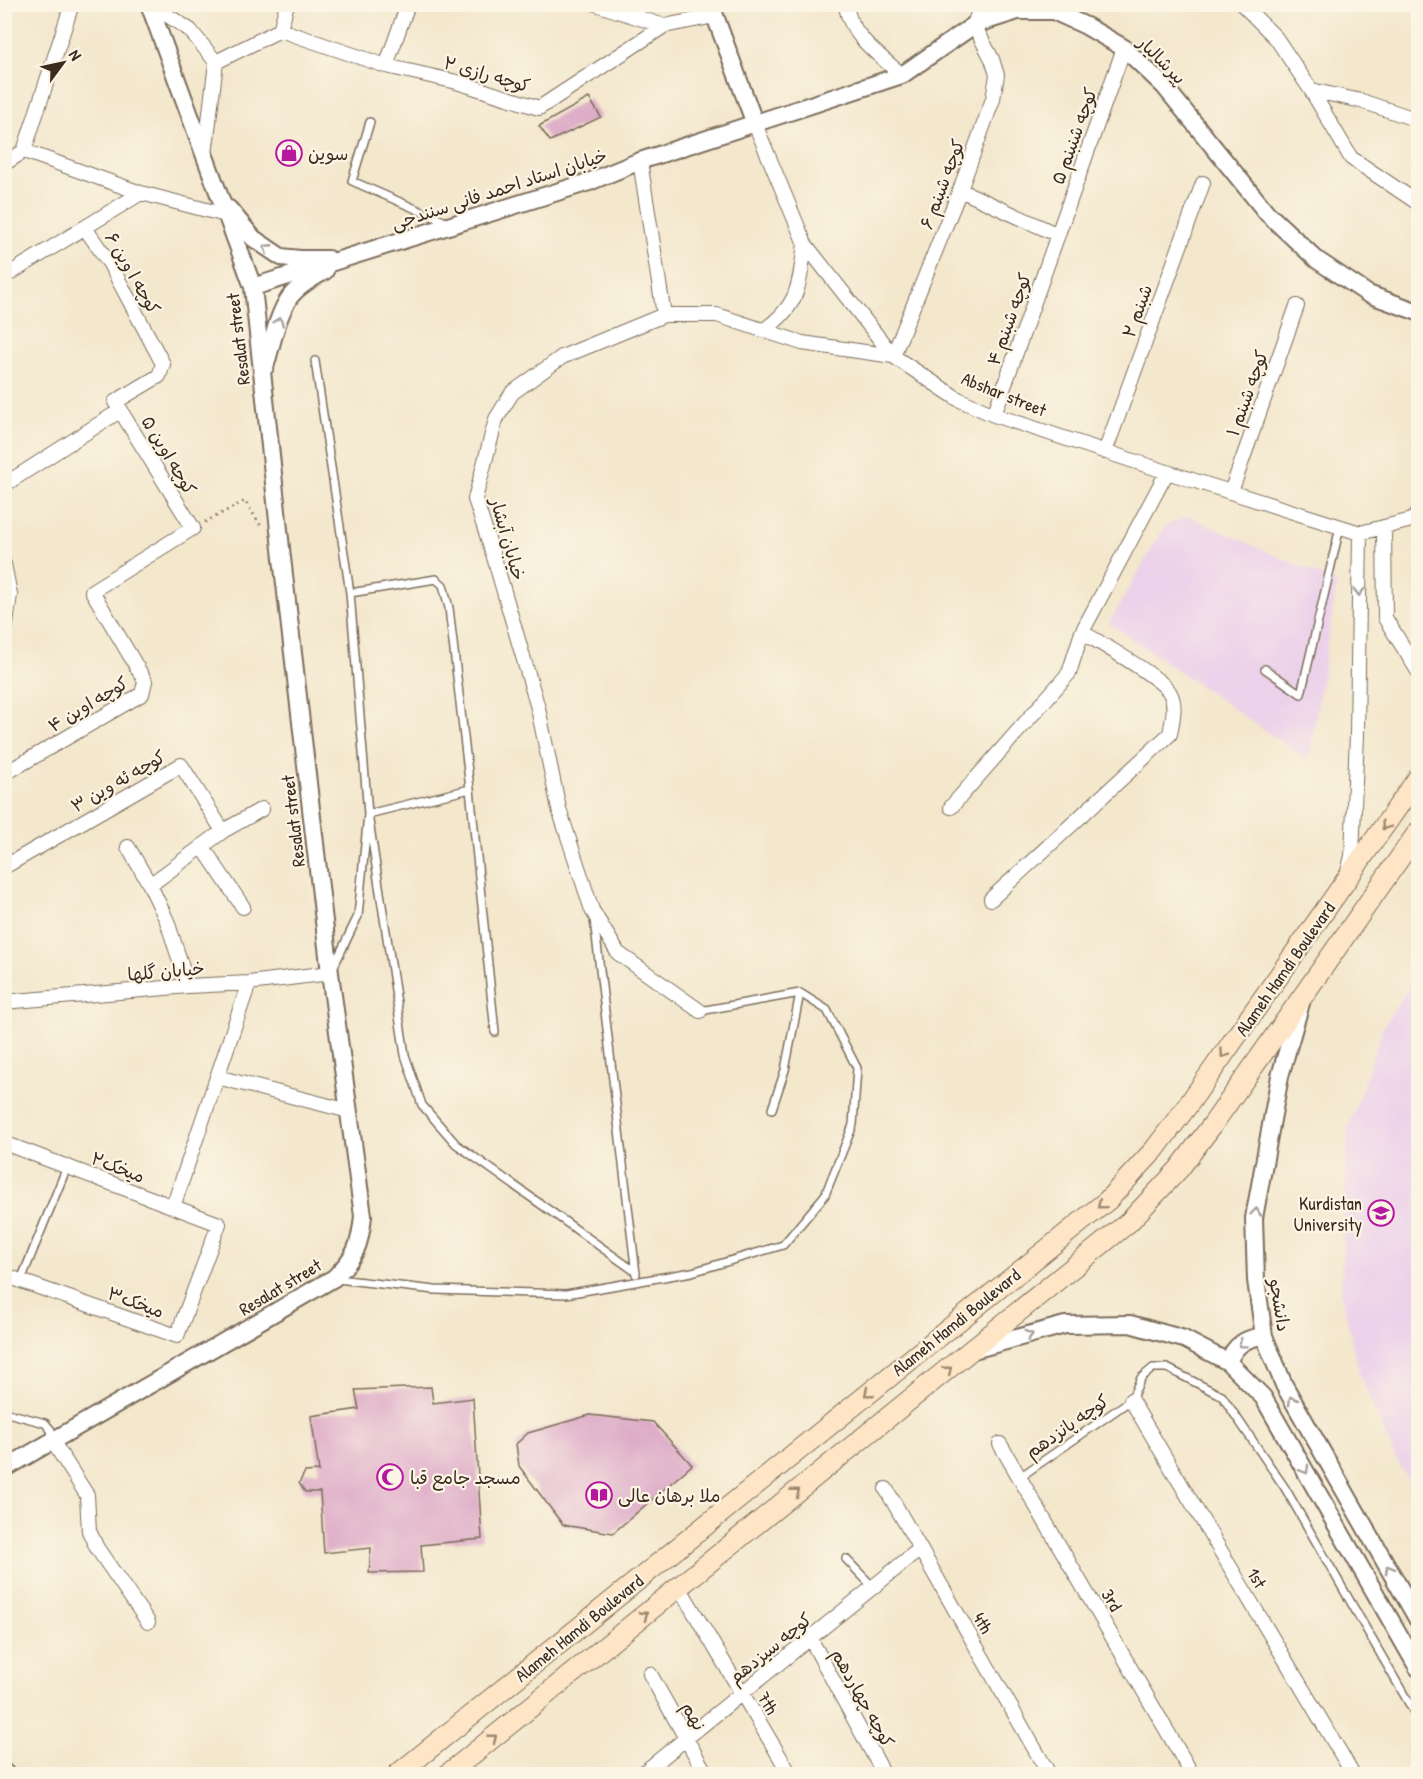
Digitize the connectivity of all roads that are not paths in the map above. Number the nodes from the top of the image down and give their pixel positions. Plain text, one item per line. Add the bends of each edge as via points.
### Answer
1 (72, 4) edge
2 (150, 4) edge
3 (287, 4) edge
4 (408, 4) edge
5 (596, 4) edge
6 (846, 4) edge
7 (981, 4) edge
8 (1242, 4) edge
9 (1018, 8) edge
10 (714, 10) edge
11 (974, 25) junction
12 (664, 26) junction
13 (280, 30) junction
14 (1124, 48) junction
15 (216, 62) junction
16 (386, 66) junction
17 (902, 75) junction
18 (1311, 90) junction
19 (1419, 120) edge
20 (370, 122) dead end
21 (755, 124) junction
22 (24, 151) junction
23 (205, 157) junction
24 (640, 161) junction
25 (4, 164) edge
26 (1203, 183) dead end
27 (960, 190) junction
28 (141, 193) junction
29 (220, 197) junction
30 (1419, 203) edge
31 (226, 215) junction
32 (453, 225) junction
33 (85, 228) junction
34 (1058, 235) junction
35 (805, 244) junction
36 (344, 259) junction
37 (4, 277) edge
38 (253, 287) junction
39 (1297, 306) dead end
40 (1419, 312) edge
41 (664, 315) junction
42 (764, 330) junction
43 (893, 356) junction
44 (315, 361) dead end
45 (262, 377) junction
46 (118, 406) junction
47 (994, 415) junction
48 (1105, 452) junction
49 (1167, 472) junction
50 (4, 485) edge
51 (1231, 492) junction
52 (1419, 514) edge
53 (1340, 527) junction
54 (1384, 527) junction
55 (193, 528) joint
56 (1360, 533) junction
57 (4, 564) edge
58 (350, 593) junction
59 (1082, 632) junction
60 (4, 639) edge
61 (1265, 669) dead end
62 (1419, 671) edge
63 (4, 774) edge
64 (1419, 778) edge
65 (470, 789) junction
66 (951, 807) dead end
67 (262, 809) dead end
68 (368, 814) junction
69 (223, 831) junction
70 (1419, 832) edge
71 (201, 846) junction
72 (128, 847) dead end
73 (4, 867) edge
74 (150, 885) junction
75 (1344, 885) junction
76 (991, 899) dead end
77 (243, 907) dead end
78 (592, 910) junction
79 (330, 973) junction
80 (249, 983) junction
81 (188, 987) junction
82 (800, 993) junction
83 (1302, 998) junction
84 (4, 1002) edge
85 (700, 1011) joint
86 (495, 1032) dead end
87 (217, 1077) junction
88 (772, 1109) dead end
89 (349, 1111) junction
90 (4, 1143) edge
91 (67, 1167) junction
92 (173, 1207) junction
93 (219, 1224) joint
94 (636, 1272) junction
95 (4, 1275) edge
96 (334, 1278) junction
97 (21, 1281) junction
98 (637, 1283) junction
99 (1264, 1336) junction
100 (972, 1351) junction
101 (1228, 1362) junction
102 (1131, 1400) junction
103 (4, 1412) edge
104 (53, 1442) junction
105 (1000, 1444) dead end
106 (12, 1466) edge
107 (4, 1475) edge
108 (1020, 1477) junction
109 (886, 1489) dead end
110 (920, 1549) junction
111 (846, 1559) dead end
112 (679, 1587) junction
113 (873, 1587) junction
114 (1419, 1620) edge
115 (148, 1622) dead end
116 (810, 1638) junction
117 (1419, 1668) edge
118 (650, 1674) dead end
119 (742, 1694) junction
120 (1419, 1719) edge
121 (686, 1739) junction
122 (398, 1774) edge
123 (448, 1774) edge
124 (642, 1774) edge
125 (706, 1774) edge
126 (790, 1774) edge
127 (884, 1774) edge
128 (1048, 1774) edge
129 (1192, 1774) edge
130 (1353, 1774) edge

1 - 22 street
2 - 15 street via 190,30
2 - 23 street, Resalat street
3 - 13 street
4 - 16 street
5 - 12 street
6 - 17 street via 847,16 864,41
7 - 11 street
8 - 18 street via 1276,38
9 - 11 street, پیرشالیار
9 - 14 street, پیرشالیار via 1053,11
10 - 12 street
10 - 21 street, Abshar street
11 - 17 street, پیرشالیار
11 - 27 street, کوچه شبنم ۶ via 997,75 993,99
12 - 16 street, کوچه رازی ۲ via 539,108 457,82
13 - 15 street
13 - 16 street, کوچه رازی ۲
14 - 34 street, کوچه شنبنم ۵
14 - 40 street, پیرشالیار via 1164,86 1267,213 1317,260 1368,294
15 - 23 street
17 - 21 street, پیرشالیار
18 - 19 street
18 - 30 street via 1351,158
20 - 32 lane via 352,181
21 - 24 street, خیابان استاد احمد فانی سنندجی
21 - 35 street, Abshar street
22 - 25 street
22 - 28 street
23 - 29 street, Resalat street
24 - 32 street, خیابان استاد احمد فانی سنندجی via 589,182
24 - 41 street
26 - 48 street, شبنم ۲
27 - 34 street
27 - 43 street, کوچه شبنم ۶
28 - 31 street
28 - 33 street
29 - 31 street, Resalat street
36 -> 29 street via 281,256 253,238
31 - 38 street, Resalat street
32 - 36 street, خیابان استاد احمد فانی سنندجی
33 - 37 street, کوچه ا وین ۶
33 - 46 street, کوچه ا وین ۶ via 110,264 163,364 159,376
34 - 47 street, کوچه شبنم ۴
35 - 42 street via 799,284 789,309
35 - 43 street, Abshar street
36 - 38 street, خیابان استاد احمد فانی سنندجی
45 -> 36 street via 289,298
38 - 45 street, Resalat street
39 - 51 street, کوچه شبنم ۱
41 - 42 street, خیابان آبشار via 717,315
41 - 78 street, خیابان آبشار via 562,357 512,393 496,419 475,499 538,708 559,809
42 - 43 street, خیابان آبشار via 802,343
43 - 47 street, Abshar street via 958,399
44 - 58 lane
45 - 79 street, Resalat street
46 - 50 street, کوچه ا وین ۶
46 - 55 street, کوچه اوین ۵
47 - 48 street, Abshar street
48 - 49 street, Abshar street
49 - 51 street, Abshar street
49 - 59 street
51 - 53 street, Abshar street
52 - 54 street via 1412,520
53 - 56 street, Abshar street
53 - 61 lane via 1301,694
54 - 56 street
54 - 62 street via 1385,618
55 - 63 street, کوچه اوین ۴ via 92,591 145,681 142,694
56 -> 75 street via 1352,856
57 - 60 street via 10,594
58 - 65 lane via 436,579 443,585
58 - 68 lane
59 - 66 street via 1069,673
59 - 76 street via 1155,678 1170,693 1175,708 1170,734
64 -> 75 main road, Alameh Hamdi Boulevard
65 - 68 lane
65 - 86 lane
67 - 69 street
68 - 79 lane via 358,916
68 - 94 lane via 403,1045 422,1105 456,1144
69 - 71 street
69 - 73 street, کوچه ئه وین ۳ via 181,765
70 - 83 main road, Alameh Hamdi Boulevard
71 - 74 street
71 - 77 street
72 - 74 street
74 - 81 street via 167,921
75 -> 122 main road, Alameh Hamdi Boulevard via 1188,1106 1108,1200
78 - 85 street, خیابان آبشار via 618,953
78 - 94 lane
79 - 80 street, خیابان گلها
79 - 89 street, Resalat street
80 - 81 street, خیابان گلها
80 - 87 street
81 - 84 street, خیابان گلها
82 - 85 lane
82 - 88 lane via 785,1070
82 - 98 lane via 827,1010 856,1068 853,1125 825,1195 783,1245 692,1272
99 -> 83 street, دانشجو via 1256,1280 1254,1218 1280,1076
83 - 100 main road, Alameh Hamdi Boulevard via 1179,1169 1129,1222
87 - 89 street
87 - 92 street
89 - 96 street, Resalat street via 363,1215 361,1239 351,1261
90 - 91 street, میخک۲
91 - 92 street, میخک۲
91 - 97 lane
92 - 93 street, میخک۲
93 - 97 street, میخک۳ via 177,1336
94 - 98 lane
95 - 97 street, میخک۳
96 - 98 lane via 435,1290 566,1294
96 - 104 street, Resalat street
99 -> 101 street via 1241,1342
114 -> 99 street, دانشجو via 1284,1385
100 -> 101 street via 1065,1325 1130,1324 1184,1339
112 -> 100 main road, Alameh Hamdi Boulevard
101 -> 117 street via 1263,1397
102 - 108 lane, کوچه پانزدهم
102 - 120 lane via 1141,1378 1153,1368 1167,1368 1222,1396 1285,1488
102 - 130 street, 1st
103 - 104 lane via 45,1424
104 - 106 street, Resalat street
104 - 115 street via 87,1495 89,1531 97,1548
105 - 108 street, 3rd
106 - 107 street, Resalat street
108 - 129 street, 3rd
109 - 110 street, 4th
110 - 113 street, کوچه سیزدهم
110 - 128 street, 4th
111 - 113 lane
112 - 119 street, 7th
123 -> 112 main road, Alameh Hamdi Boulevard
113 - 116 street, کوچه سیزدهم
116 - 119 street, کوچه سیزدهم
116 - 127 street, کوچه چهاردهم
118 - 121 street, نهم
119 - 121 street, کوچه سیزدهم
119 - 126 street, 7th
121 - 124 street, کوچه سیزدهم
121 - 125 street, نهم

